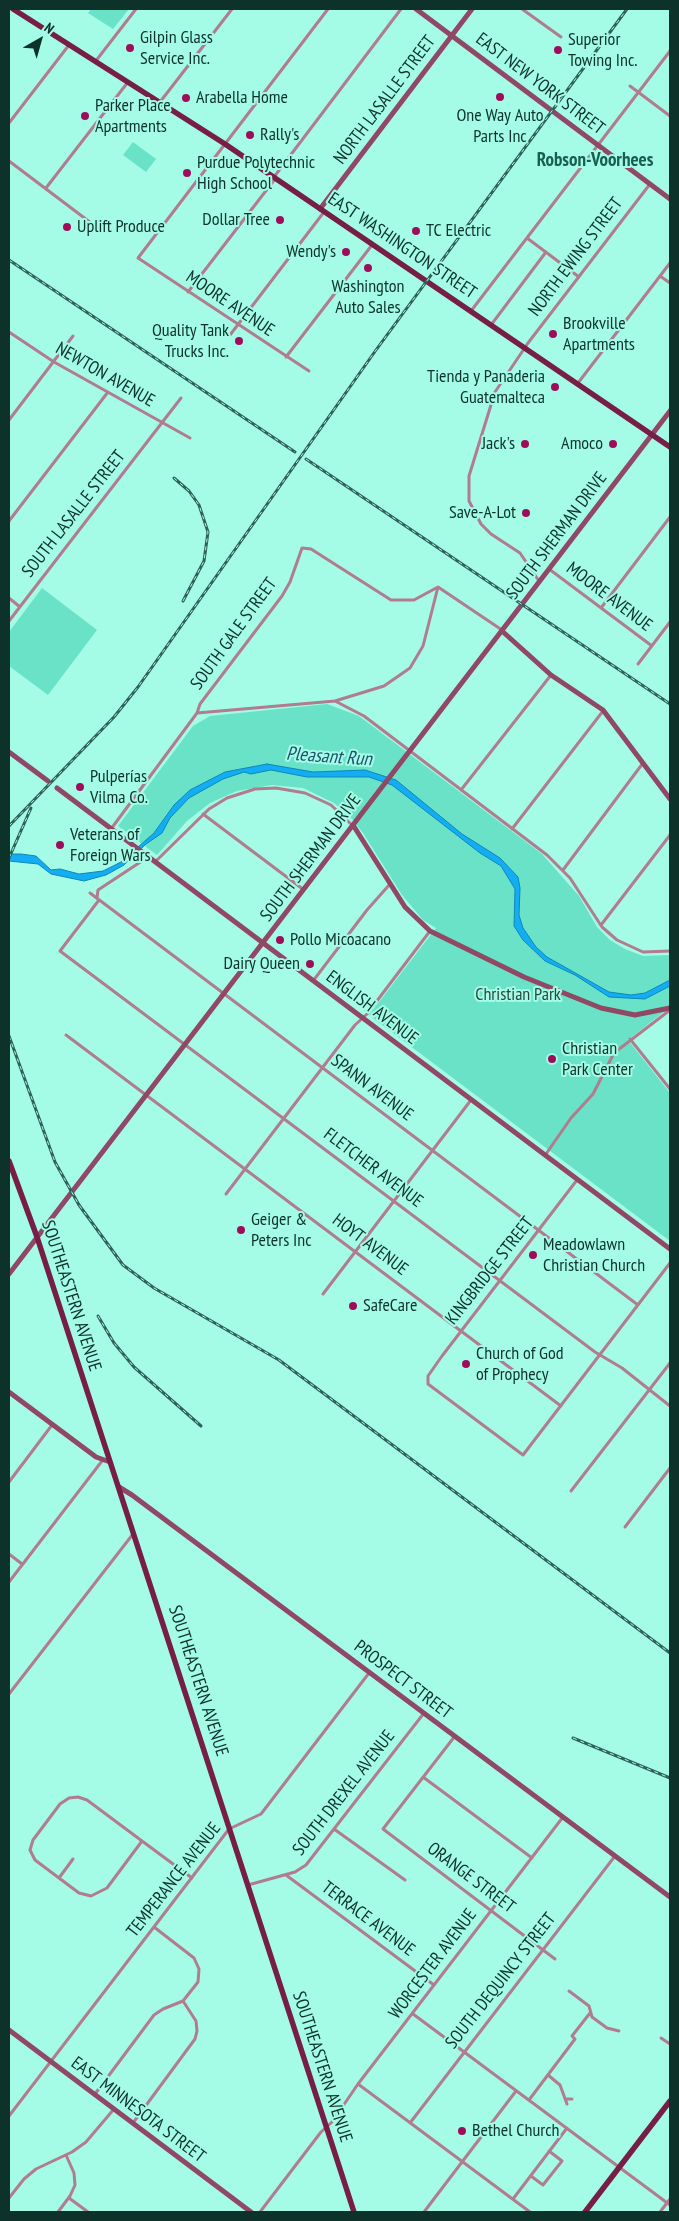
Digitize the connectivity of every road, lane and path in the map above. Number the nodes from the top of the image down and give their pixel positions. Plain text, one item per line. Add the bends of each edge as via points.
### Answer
1 (13, 9) edge
2 (136, 9) edge
3 (232, 9) edge
4 (328, 9) edge
5 (401, 9) edge
6 (416, 9) edge
7 (472, 9) edge
8 (522, 9) edge
9 (452, 35) junction
10 (561, 37) dead end
11 (69, 45) junction
12 (670, 51) edge
13 (95, 62) junction
14 (128, 82) junction
15 (630, 86) dead end
16 (638, 92) junction
17 (159, 103) junction
18 (670, 116) edge
19 (9, 123) edge
20 (225, 144) junction
21 (598, 145) junction
22 (9, 161) edge
23 (274, 178) junction
24 (650, 184) junction
25 (46, 188) junction
26 (670, 199) edge
27 (322, 210) junction
28 (99, 229) dead end
29 (527, 238) junction
30 (372, 244) junction
31 (546, 252) junction
32 (670, 263) edge
33 (660, 276) junction
34 (579, 277) junction
35 (670, 283) edge
36 (188, 292) junction
37 (471, 311) junction
38 (238, 325) junction
39 (491, 325) junction
40 (9, 332) edge
41 (230, 335) dead end
42 (73, 336) dead end
43 (525, 348) junction
44 (286, 357) junction
45 (54, 362) junction
46 (309, 371) dead end
47 (578, 384) junction
48 (108, 392) junction
49 (181, 398) dead end
50 (670, 411) edge
51 (9, 420) edge
52 (162, 423) junction
53 (652, 434) junction
54 (190, 438) dead end
55 (670, 447) edge
56 (670, 518) edge
57 (9, 521) edge
58 (549, 569) junction
59 (540, 581) junction
60 (438, 587) junction
61 (9, 598) edge
62 (20, 606) junction
63 (601, 608) junction
64 (9, 621) edge
65 (670, 622) edge
66 (502, 631) junction
67 (652, 646) junction
68 (638, 664) dead end
69 (551, 675) junction
70 (335, 701) junction
71 (603, 710) junction
72 (197, 713) junction
73 (410, 751) junction
74 (9, 752) edge
75 (643, 762) junction
76 (48, 781) dead end
77 (57, 788) dead end
78 (462, 790) junction
79 (670, 799) edge
80 (203, 814) junction
81 (353, 825) junction
82 (111, 828) junction
83 (512, 828) junction
84 (670, 835) edge
85 (147, 856) junction
86 (155, 862) junction
87 (563, 870) junction
88 (390, 884) junction
89 (304, 890) junction
90 (90, 893) dead end
91 (99, 900) junction
92 (601, 925) junction
93 (430, 931) junction
94 (262, 944) junction
95 (670, 951) edge
96 (313, 981) junction
97 (223, 994) junction
98 (670, 1009) edge
99 (362, 1018) junction
100 (66, 1035) dead end
101 (630, 1039) junction
102 (185, 1045) junction
103 (322, 1068) junction
104 (670, 1089) edge
105 (146, 1095) junction
106 (472, 1099) junction
107 (283, 1118) junction
108 (432, 1151) junction
109 (546, 1154) junction
110 (10, 1166) edge
111 (244, 1169) junction
112 (578, 1179) junction
113 (226, 1194) dead end
114 (394, 1201) junction
115 (539, 1230) junction
116 (37, 1237) junction
117 (670, 1249) edge
118 (355, 1252) junction
119 (670, 1263) edge
120 (9, 1274) edge
121 (500, 1280) junction
122 (323, 1294) dead end
123 (638, 1305) junction
124 (461, 1331) junction
125 (600, 1355) junction
126 (670, 1362) edge
127 (649, 1390) junction
128 (9, 1392) edge
129 (561, 1406) junction
130 (670, 1406) edge
131 (53, 1424) junction
132 (102, 1461) junction
133 (110, 1462) junction
134 (670, 1468) edge
135 (9, 1482) edge
136 (118, 1487) junction
137 (571, 1491) dead end
138 (625, 1527) dead end
139 (133, 1533) junction
140 (9, 1554) edge
141 (22, 1564) junction
142 (9, 1582) edge
143 (369, 1673) junction
144 (9, 1694) edge
145 (424, 1713) junction
146 (454, 1736) junction
147 (423, 1777) junction
148 (563, 1817) junction
149 (230, 1829) junction
150 (334, 1829) junction
151 (142, 1841) junction
152 (615, 1856) junction
153 (532, 1858) junction
154 (73, 1859) dead end
155 (285, 1875) junction
156 (59, 1878) junction
157 (192, 1878) junction
158 (405, 1880) dead end
159 (248, 1885) junction
160 (670, 1897) edge
161 (492, 1910) junction
162 (154, 1927) junction
163 (542, 1950) junction
164 (555, 1959) dead end
165 (434, 1985) junction
166 (569, 1991) dead end
167 (183, 2001) junction
168 (590, 2013) junction
169 (413, 2014) junction
170 (9, 2030) edge
171 (619, 2031) dead end
172 (661, 2038) dead end
173 (670, 2044) edge
174 (464, 2052) junction
175 (51, 2062) junction
176 (548, 2075) junction
177 (358, 2084) junction
178 (516, 2091) junction
179 (94, 2095) junction
180 (567, 2099) junction
181 (572, 2099) dead end
182 (529, 2100) junction
183 (670, 2101) edge
184 (567, 2104) dead end
185 (114, 2109) junction
186 (9, 2115) edge
187 (133, 2123) junction
188 (410, 2123) junction
189 (326, 2128) junction
190 (567, 2128) junction
191 (550, 2151) junction
192 (66, 2155) junction
193 (462, 2162) junction
194 (619, 2168) junction
195 (531, 2176) junction
196 (9, 2198) edge
197 (69, 2198) junction
198 (513, 2199) junction
199 (670, 2199) edge
200 (669, 2204) edge
201 (58, 2212) edge
202 (88, 2212) edge
203 (250, 2212) edge
204 (260, 2212) edge
205 (354, 2212) edge
206 (424, 2212) edge
207 (530, 2212) edge
208 (585, 2212) edge
209 (660, 2212) edge

1 - 11 main road, EAST WASHINGTON STREET
2 - 13 street
3 - 17 street
4 - 20 street
5 - 23 street
6 - 9 main road, EAST NEW YORK STREET
7 - 9 main road, NORTH LASALLE STREET
8 - 10 street
9 - 21 main road, EAST NEW YORK STREET
9 - 27 main road, NORTH LASALLE STREET
11 - 13 main road, EAST WASHINGTON STREET
11 - 19 street
12 - 16 street
13 - 14 main road, EAST WASHINGTON STREET
14 - 17 main road, EAST WASHINGTON STREET
14 - 25 street
15 - 16 street
16 - 18 street
16 - 21 street
17 - 20 main road, EAST WASHINGTON STREET
20 - 23 main road, EAST WASHINGTON STREET
20 - 36 street, MOORE AVENUE via 138,258
21 - 24 main road, EAST NEW YORK STREET
21 - 29 street
22 - 25 street
23 - 27 main road, EAST WASHINGTON STREET
23 - 36 street
24 - 26 main road, EAST NEW YORK STREET
24 - 34 street, NORTH EWING STREET
25 - 28 street
27 - 30 main road, EAST WASHINGTON STREET
27 - 38 street
29 - 31 street
29 - 37 street
30 - 37 main road, EAST WASHINGTON STREET
30 - 44 street
31 - 34 street
31 - 39 street
32 - 33 street
33 - 35 street
33 - 47 street
34 - 43 street, NORTH EWING STREET
36 - 38 street, MOORE AVENUE
37 - 39 main road, EAST WASHINGTON STREET
38 - 41 street
38 - 44 street, MOORE AVENUE
39 - 43 main road, EAST WASHINGTON STREET
40 - 45 street, NEWTON AVENUE
42 - 45 street
43 - 47 main road, EAST WASHINGTON STREET
43 - 59 street, NORTH EWING STREET via 495,392 469,476 468,492 480,524 492,536 518,551
44 - 46 street, MOORE AVENUE
45 - 48 street, NEWTON AVENUE
45 - 51 street
47 - 53 main road, EAST WASHINGTON STREET
48 - 52 street, NEWTON AVENUE
48 - 57 street
49 - 52 street, SOUTH LASALLE STREET
50 - 53 main road, SOUTH SHERMAN DRIVE
52 - 54 street, NEWTON AVENUE
52 - 62 street, SOUTH LASALLE STREET
53 - 55 main road, EAST WASHINGTON STREET
53 - 58 main road, SOUTH SHERMAN DRIVE
56 - 63 street
58 - 59 main road, SOUTH SHERMAN DRIVE
58 - 63 street, MOORE AVENUE
59 - 66 main road, SOUTH SHERMAN DRIVE
60 - 66 street
60 - 70 street via 424,646 410,668 384,686
60 - 72 street, SOUTH GALE STREET via 414,600 390,600 305,547 300,549 282,596 200,704
61 - 62 street
62 - 64 street, SOUTH LASALLE STREET
63 - 67 street, MOORE AVENUE
65 - 67 street
66 - 69 main road
66 - 73 main road, SOUTH SHERMAN DRIVE
67 - 68 street
69 - 71 main road
69 - 78 street
70 - 72 street
70 - 73 street via 360,713
71 - 75 main road
71 - 83 street
72 - 82 street, SOUTH GALE STREET
73 - 78 street
73 - 81 main road, SOUTH SHERMAN DRIVE
74 - 76 main road
75 - 79 main road
75 - 87 street
77 - 82 main road, ENGLISH AVENUE
78 - 83 street
80 - 81 street via 240,793 276,788 322,800
80 - 86 street
80 - 89 street
81 - 88 main road
81 - 89 main road, SOUTH SHERMAN DRIVE
82 - 85 main road, ENGLISH AVENUE
83 - 87 street
84 - 92 street
85 - 86 main road, ENGLISH AVENUE
85 - 91 street via 97,891
86 - 94 main road, ENGLISH AVENUE
87 - 92 street
88 - 93 main road via 409,912
88 - 96 street
89 - 94 main road, SOUTH SHERMAN DRIVE
90 - 91 street, SPANN AVENUE
91 - 97 street, SPANN AVENUE
91 - 102 street, FLETCHER AVENUE via 60,951
92 - 95 street via 630,948 653,953
93 - 98 main road via 519,975 598,1007 635,1015
93 - 99 street
94 - 96 main road, ENGLISH AVENUE
94 - 97 main road, SOUTH SHERMAN DRIVE
96 - 99 main road, ENGLISH AVENUE
97 - 102 main road, SOUTH SHERMAN DRIVE
97 - 103 street, SPANN AVENUE
98 - 101 street
99 - 103 street
99 - 106 main road, ENGLISH AVENUE
100 - 105 street, HOYT AVENUE
101 - 104 street
101 - 109 street via 614,1053 594,1094 571,1118
102 - 105 main road, SOUTH SHERMAN DRIVE
102 - 107 street, FLETCHER AVENUE
103 - 107 street
103 - 108 street, SPANN AVENUE
105 - 111 street, HOYT AVENUE
105 - 116 main road, SOUTH SHERMAN DRIVE
106 - 108 street
106 - 109 main road, ENGLISH AVENUE
107 - 111 street
107 - 114 street, FLETCHER AVENUE
108 - 114 street
108 - 115 street, SPANN AVENUE
109 - 112 main road, ENGLISH AVENUE
110 - 116 main road, SOUTHEASTERN AVENUE
111 - 113 street
111 - 118 street, HOYT AVENUE
112 - 115 street, KINGBRIDGE STREET
112 - 117 main road, ENGLISH AVENUE
114 - 118 street
114 - 121 street, FLETCHER AVENUE
115 - 121 street, KINGBRIDGE STREET
115 - 123 street, SPANN AVENUE
116 - 120 main road, SOUTH SHERMAN DRIVE
116 - 133 main road, SOUTHEASTERN AVENUE
118 - 122 street
118 - 124 street, HOYT AVENUE
119 - 123 street
121 - 124 street, KINGBRIDGE STREET
121 - 125 street, FLETCHER AVENUE
123 - 125 street
124 - 129 street, HOYT AVENUE
124 - 129 street, KINGBRIDGE STREET via 427,1380 458,1408 523,1455
125 - 127 street, FLETCHER AVENUE
125 - 129 street
126 - 127 street
127 - 130 street, FLETCHER AVENUE
127 - 137 street
128 - 131 main road
131 - 132 main road
131 - 135 street
132 - 133 main road
132 - 141 street
133 - 136 main road, SOUTHEASTERN AVENUE
134 - 138 street
136 - 139 main road, SOUTHEASTERN AVENUE
136 - 143 main road, PROSPECT STREET
139 - 144 street
139 - 149 main road, SOUTHEASTERN AVENUE
140 - 141 street
141 - 142 street
143 - 145 main road, PROSPECT STREET
143 - 149 street, TEMPERANCE AVENUE via 261,1814
145 - 146 main road, PROSPECT STREET
145 - 150 street, SOUTH DREXEL AVENUE
146 - 147 street
146 - 148 main road, PROSPECT STREET
147 - 153 street
147 - 161 street, ORANGE STREET via 383,1829
148 - 152 main road, PROSPECT STREET
148 - 153 street, WORCESTER AVENUE
149 - 157 street, TEMPERANCE AVENUE
149 - 159 main road, SOUTHEASTERN AVENUE
150 - 155 street, SOUTH DREXEL AVENUE via 306,1865
150 - 158 street
151 - 156 street via 106,1889 95,1895 81,1894
151 - 156 street via 87,1800 74,1796 59,1805 32,1842 30,1851 35,1860
151 - 157 street
152 - 160 main road, PROSPECT STREET
152 - 163 street, SOUTH DEQUINCY STREET
153 - 161 street, WORCESTER AVENUE
154 - 156 street
155 - 159 street, SOUTH DREXEL AVENUE
155 - 165 street, TERRACE AVENUE
157 - 162 street, TEMPERANCE AVENUE
159 - 189 main road, SOUTHEASTERN AVENUE
161 - 163 street, ORANGE STREET
161 - 165 street, WORCESTER AVENUE
162 - 167 street via 193,1956 198,1965 196,1985
162 - 175 street, TEMPERANCE AVENUE
163 - 164 street, ORANGE STREET
163 - 174 street, SOUTH DEQUINCY STREET
165 - 169 street, WORCESTER AVENUE
166 - 168 street via 588,2006
167 - 179 street via 156,2014
167 - 187 street via 196,2021 196,2037
168 - 171 street via 605,2027
168 - 176 street
169 - 174 street
169 - 177 street, WORCESTER AVENUE
170 - 175 main road, EAST MINNESOTA STREET
172 - 173 street
174 - 178 street
174 - 188 street, SOUTH DEQUINCY STREET
175 - 179 main road, EAST MINNESOTA STREET
175 - 186 street, TEMPERANCE AVENUE
176 - 180 street via 559,2084
176 - 182 street
177 - 188 street
177 - 189 street, WORCESTER AVENUE
178 - 182 street
178 - 193 street
179 - 185 main road, EAST MINNESOTA STREET
180 - 181 street
180 - 184 street
182 - 190 street
183 - 194 main road
185 - 187 main road, EAST MINNESOTA STREET
185 - 192 street via 89,2140
187 - 203 main road, EAST MINNESOTA STREET
188 - 193 street
189 - 204 street, WORCESTER AVENUE
189 - 205 main road, SOUTHEASTERN AVENUE
190 - 191 street
190 - 194 street
191 - 195 street
191 - 195 street via 562,2161 544,2186
192 - 196 street via 33,2171
192 - 197 street via 75,2177
193 - 198 street
193 - 206 street
194 - 200 street
194 - 208 main road
195 - 198 street
197 - 201 street
197 - 202 street
198 - 207 street
199 - 200 street
200 - 209 street

